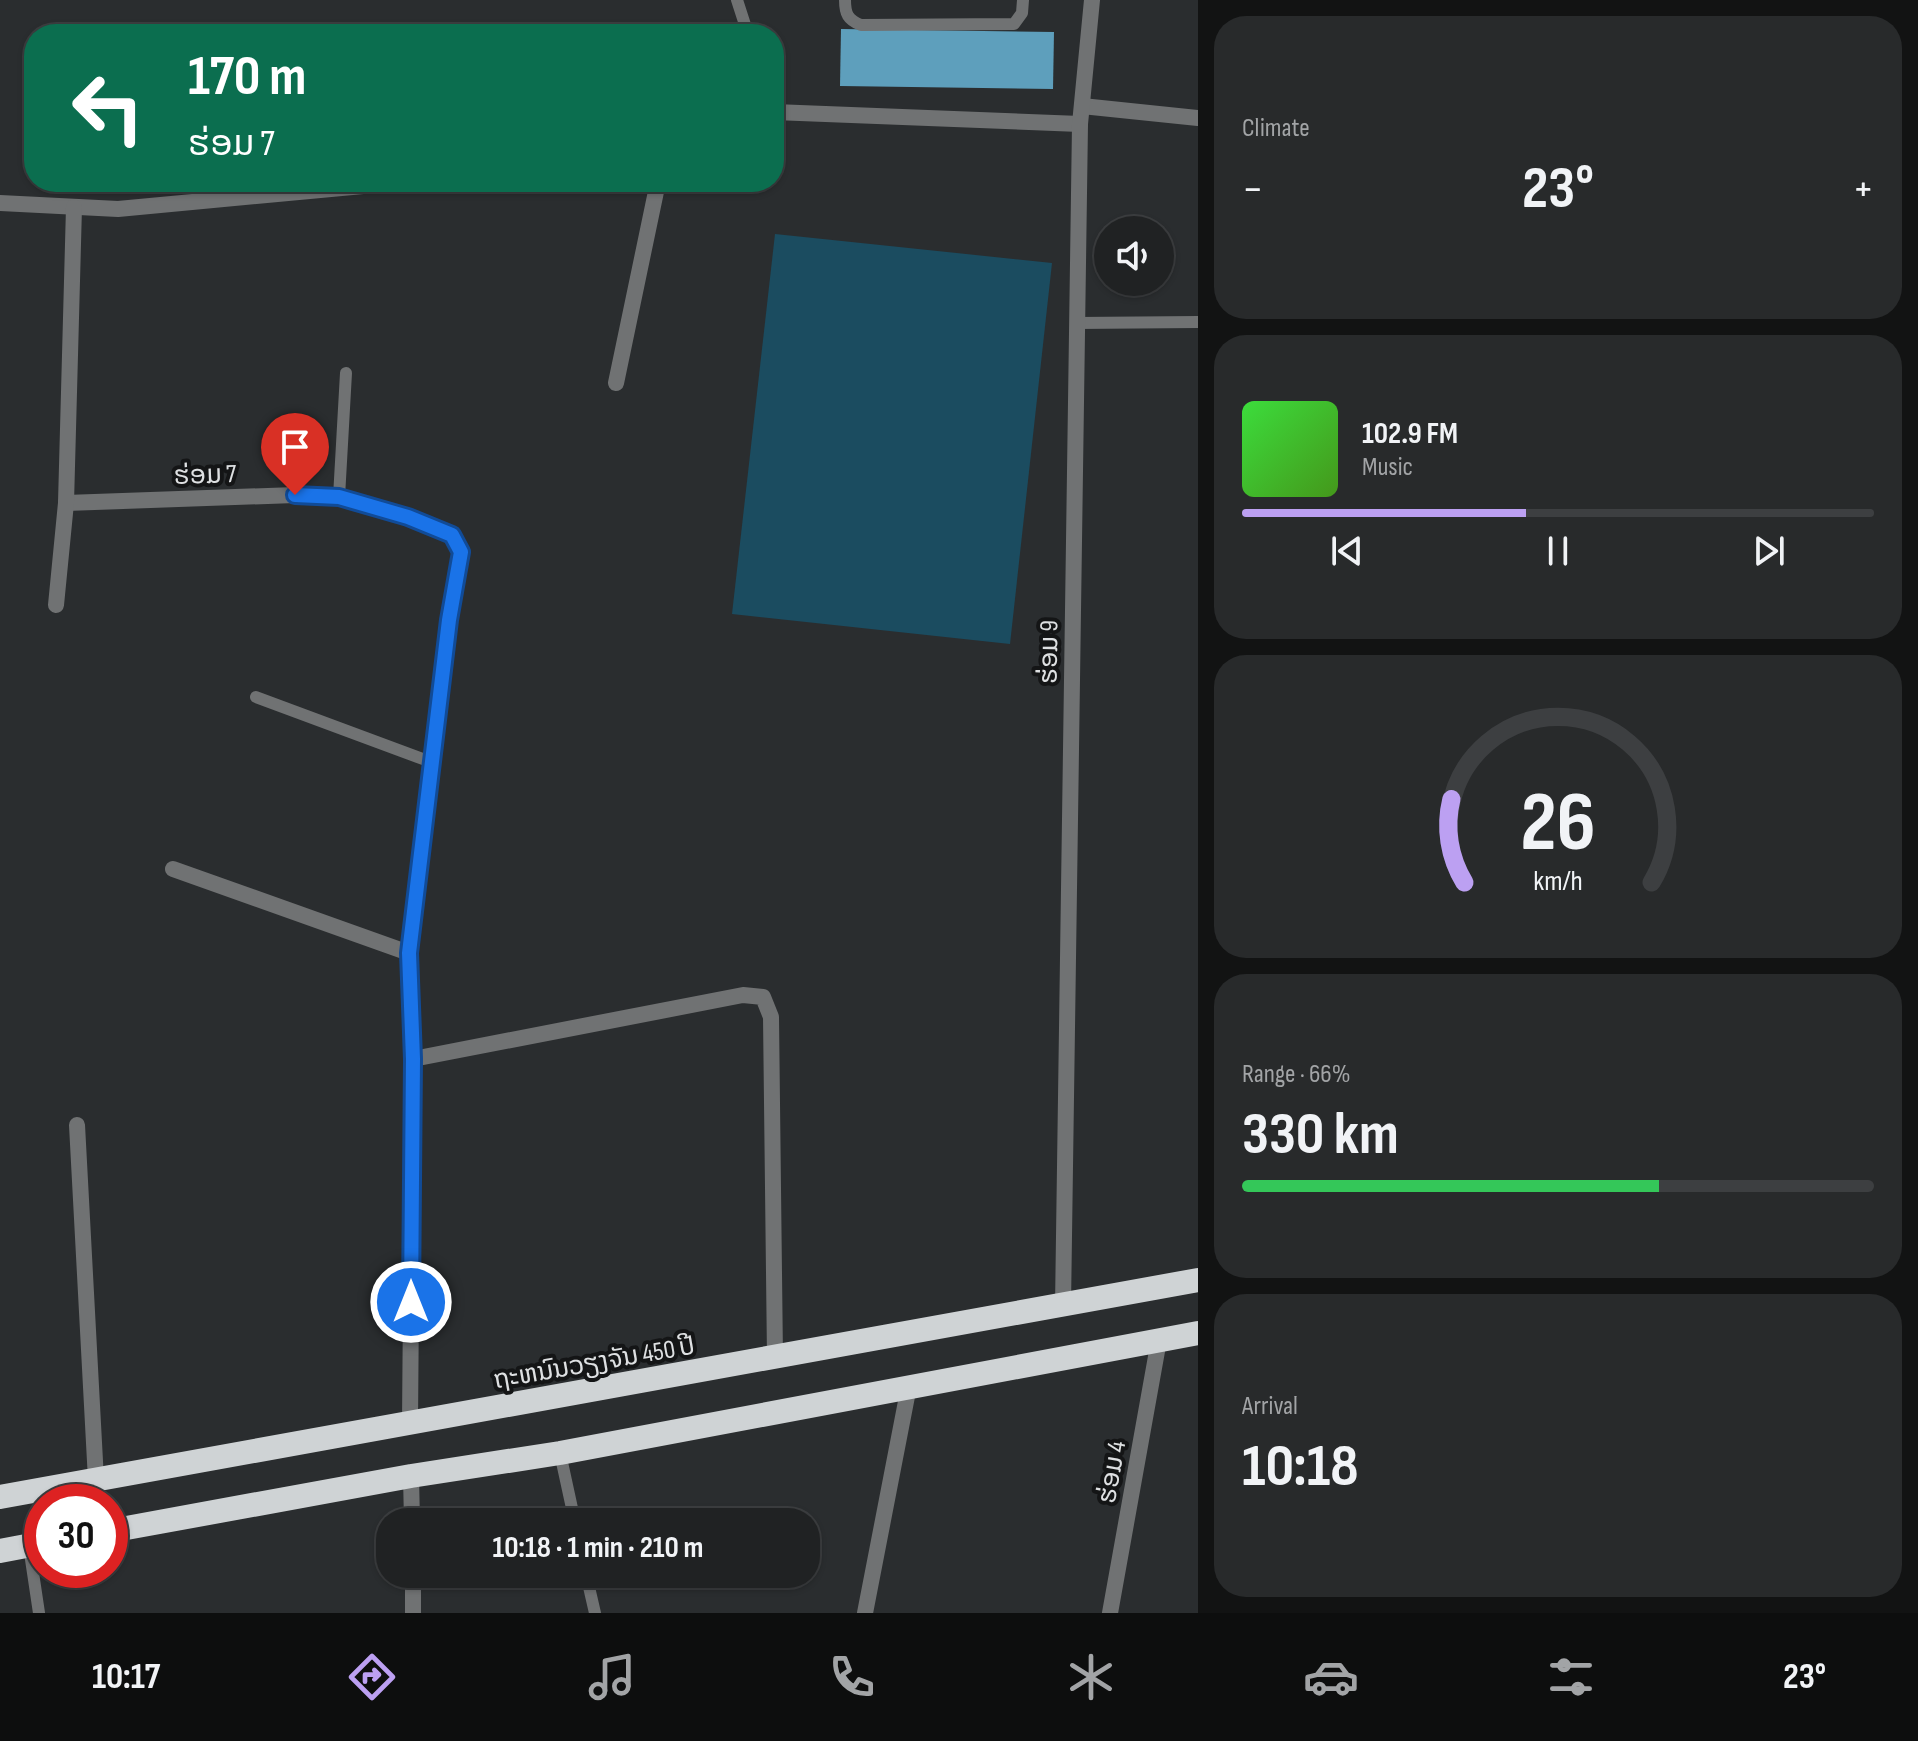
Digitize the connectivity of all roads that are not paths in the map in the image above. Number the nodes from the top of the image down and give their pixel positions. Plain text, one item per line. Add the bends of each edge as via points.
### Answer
1 (737, 0) edge
2 (845, 0) edge
3 (1023, 0) edge
4 (1092, 0) edge
5 (745, 24) edge
6 (1082, 106) junction
7 (784, 112) edge
8 (1198, 118) edge
9 (1080, 124) junction
10 (299, 192) edge
11 (656, 192) edge
12 (0, 203) edge
13 (74, 207) junction
14 (1198, 322) edge
15 (1076, 323) junction
16 (346, 373) dead end
17 (616, 383) dead end
18 (339, 497) junction
19 (66, 503) junction
20 (56, 605) dead end
21 (256, 697) dead end
22 (431, 762) junction
23 (173, 869) dead end
24 (409, 953) junction
25 (413, 1059) junction
26 (77, 1125) dead end
27 (1198, 1280) edge
28 (1063, 1306) junction
29 (1198, 1333) edge
30 (1159, 1340) junction
31 (775, 1358) junction
32 (909, 1386) junction
33 (410, 1423) junction
34 (560, 1453) junction
35 (411, 1476) junction
36 (96, 1480) junction
37 (0, 1497) edge
38 (412, 1508) edge
39 (572, 1508) edge
40 (128, 1528) edge
41 (24, 1546) edge
42 (0, 1551) edge
43 (38, 1588) edge
44 (413, 1588) edge
45 (589, 1588) edge
46 (39, 1613) edge
47 (413, 1613) edge
48 (595, 1613) edge
49 (865, 1613) edge
50 (1110, 1613) edge

1 - 5 lane
2 - 3 lane via 845,12 861,25 1014,24
4 - 6 street, ຮ່ອມ 9
6 - 8 street
6 - 9 street, ຮ່ອມ 9
7 - 9 street
9 - 15 street, ຮ່ອມ 9
10 - 13 street via 118,209
11 - 17 street
12 - 13 street
13 - 19 street
14 - 15 lane
15 - 28 street, ຮ່ອມ 9
16 - 18 lane
18 - 19 street, ຮ່ອມ 7
18 - 22 street, ຮ່ອມ 7 via 452,535 461,552
19 - 20 street
21 - 22 lane
22 - 24 street, ຮ່ອມ 7
23 - 24 street
24 - 25 street, ຮ່ອມ 7
25 - 31 street via 743,995 763,997 771,1017
25 - 33 street, ຮ່ອມ 7
26 - 36 street
27 - 28 highway, ຖະຫນົນວຽງຈັນ 450 ປີ
28 - 31 highway, ຖະຫນົນວຽງຈັນ 450 ປີ
29 - 30 highway
30 - 32 highway
30 - 50 street, ຮ່ອມ 4
31 - 33 highway, ຖະຫນົນວຽງຈັນ 450 ປີ
32 - 34 highway
32 - 49 street
33 - 36 highway, ຖະຫນົນວຽງຈັນ 450 ປີ
34 - 35 highway
34 - 39 lane
35 - 38 street
35 - 40 highway
36 - 37 highway, ຖະຫນົນວຽງຈັນ 450 ປີ
41 - 42 highway
43 - 46 lane
44 - 47 street
45 - 48 lane

